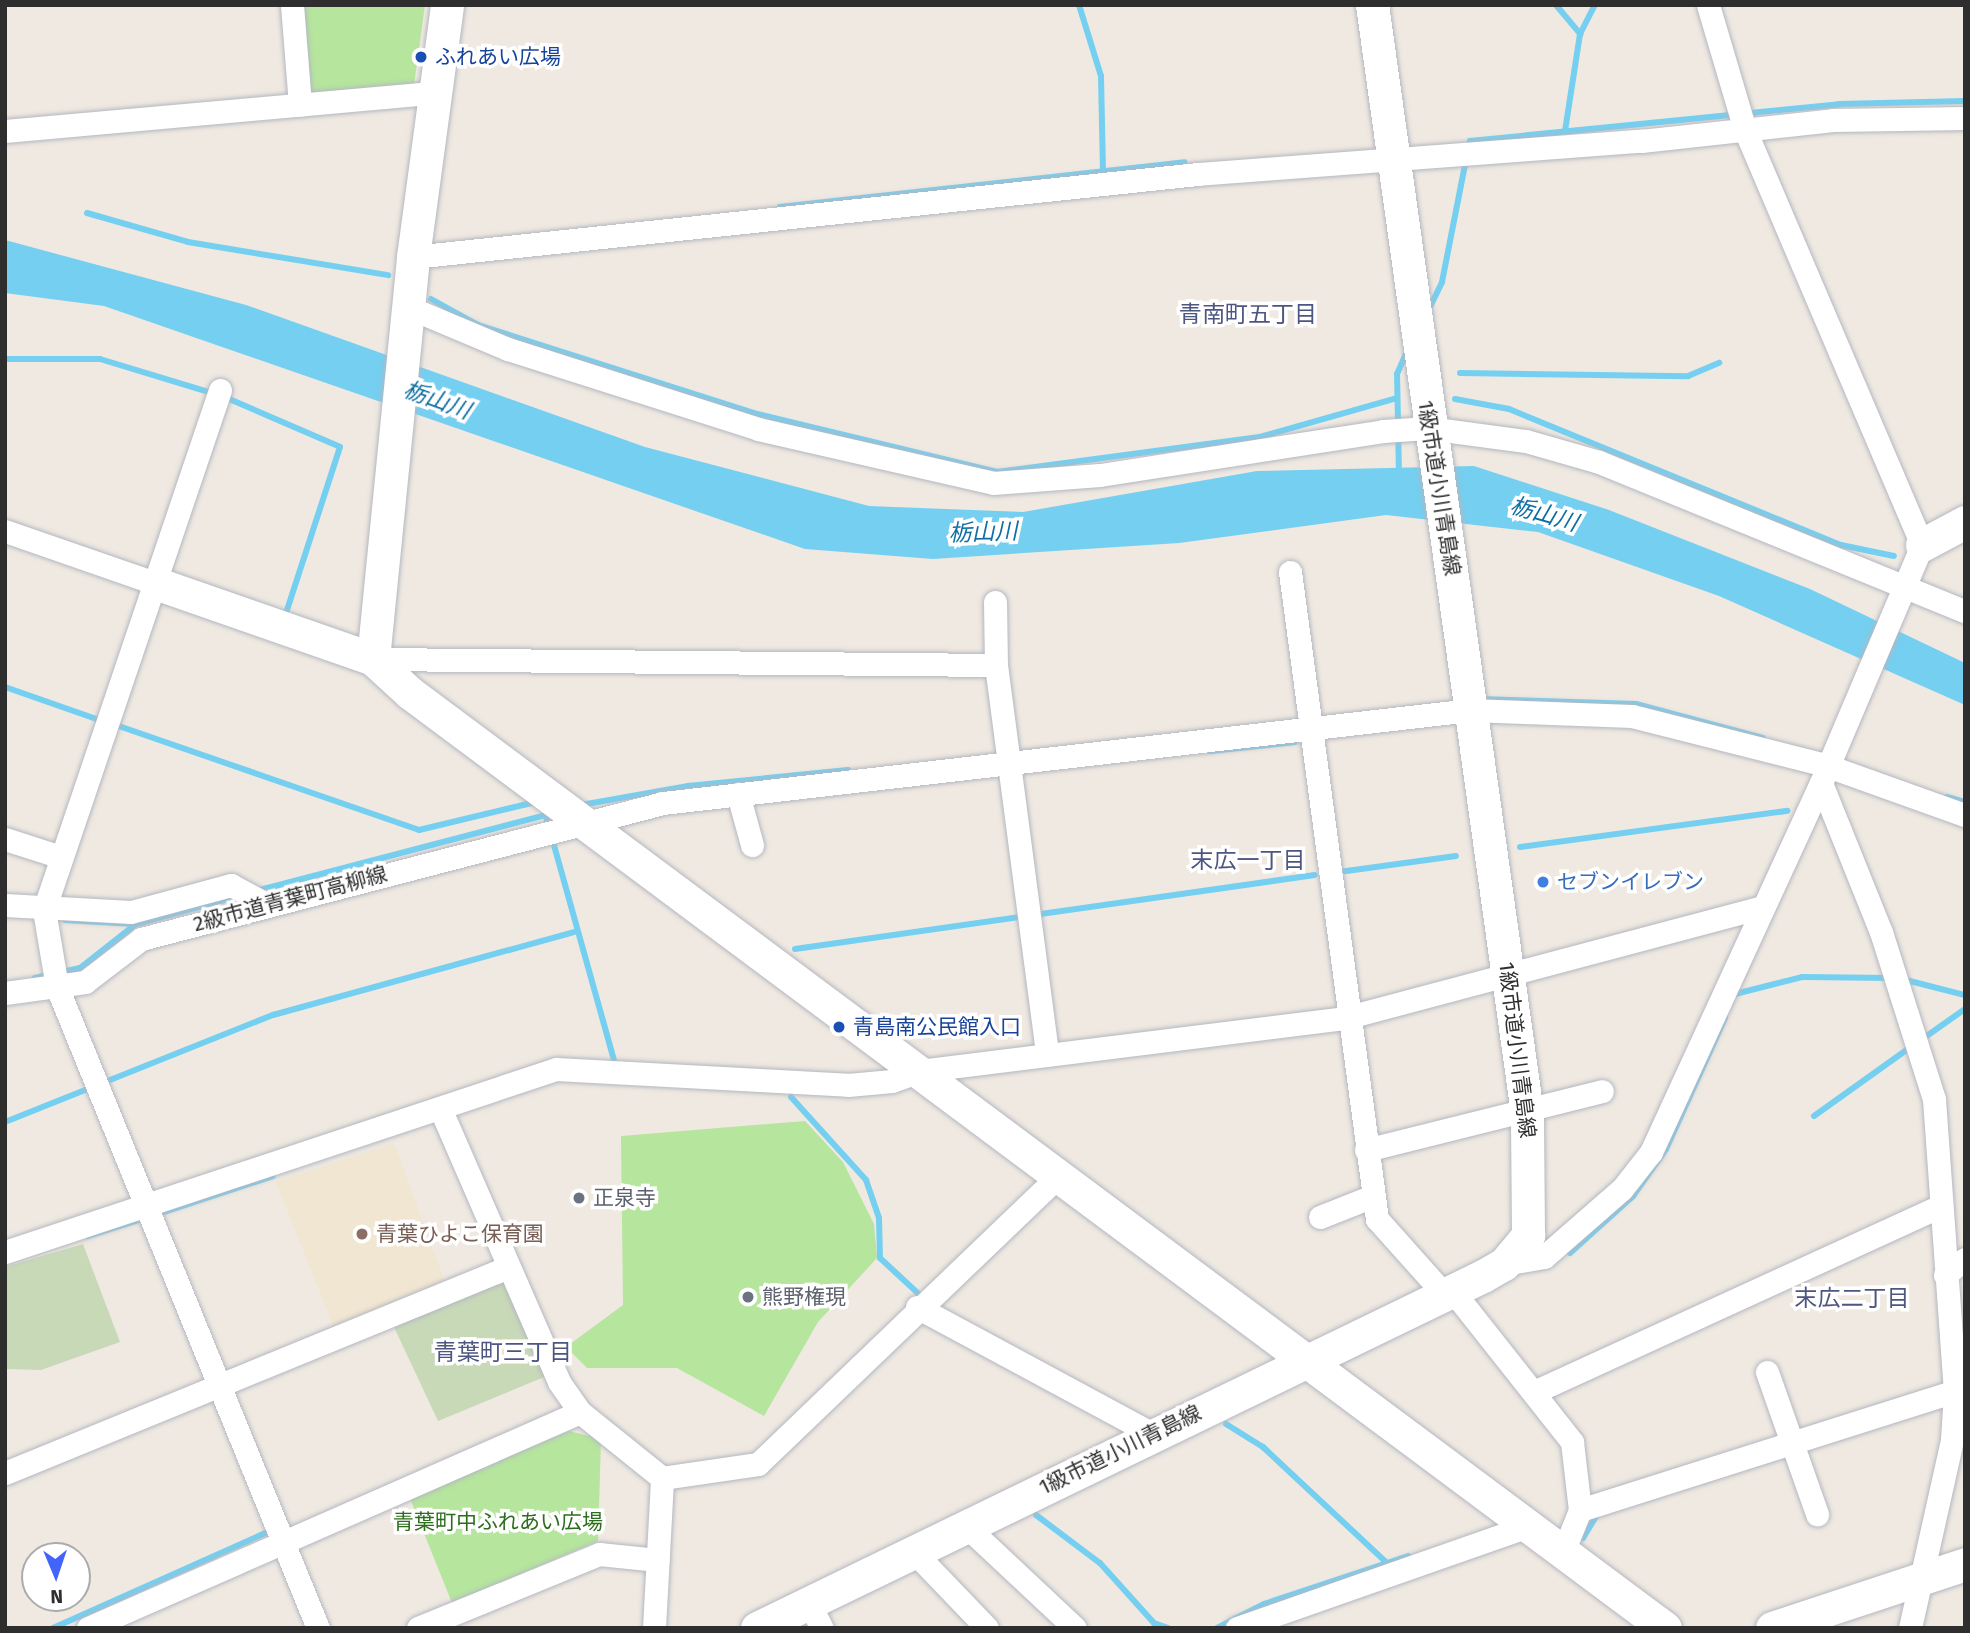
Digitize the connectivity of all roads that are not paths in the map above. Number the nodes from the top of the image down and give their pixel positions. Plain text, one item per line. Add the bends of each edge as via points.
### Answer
1 (292, 5) edge
2 (447, 5) edge
3 (1372, 5) edge
4 (1708, 5) edge
5 (434, 93) junction
6 (300, 105) junction
7 (1965, 118) edge
8 (1745, 130) junction
9 (5, 131) edge
10 (1392, 160) junction
11 (413, 257) junction
12 (407, 316) junction
13 (220, 390) dead end
14 (1423, 434) junction
15 (1965, 522) edge
16 (5, 531) edge
17 (1922, 545) junction
18 (1290, 572) dead end
19 (155, 583) junction
20 (1903, 588) junction
21 (995, 602) dead end
22 (1965, 611) edge
23 (373, 659) junction
24 (996, 665) junction
25 (1468, 695) junction
26 (1306, 721) junction
27 (1010, 765) junction
28 (1823, 774) junction
29 (738, 794) junction
30 (573, 812) junction
31 (1965, 815) edge
32 (5, 838) edge
33 (752, 845) dead end
34 (58, 856) junction
35 (5, 905) edge
36 (268, 905) junction
37 (1758, 908) junction
38 (45, 917) junction
39 (55, 976) junction
40 (1508, 976) junction
41 (5, 993) edge
42 (1345, 1018) junction
43 (1048, 1055) junction
44 (919, 1070) junction
45 (1602, 1091) dead end
46 (440, 1108) junction
47 (1527, 1113) junction
48 (1366, 1150) junction
49 (1059, 1175) junction
50 (1373, 1196) junction
51 (144, 1205) junction
52 (1940, 1206) junction
53 (1320, 1217) dead end
54 (5, 1252) edge
55 (1965, 1259) edge
56 (1504, 1264) junction
57 (506, 1268) junction
58 (1945, 1275) junction
59 (1448, 1292) junction
60 (917, 1307) junction
61 (1305, 1359) junction
62 (1767, 1372) dead end
63 (219, 1386) junction
64 (1534, 1392) junction
65 (1958, 1396) edge
66 (580, 1412) junction
67 (1153, 1434) junction
68 (1795, 1448) junction
69 (5, 1474) edge
70 (662, 1478) junction
71 (1580, 1510) junction
72 (1817, 1514) dead end
73 (965, 1526) junction
74 (1528, 1526) junction
75 (284, 1538) junction
76 (914, 1552) junction
77 (1563, 1552) junction
78 (658, 1560) junction
79 (1965, 1564) edge
80 (1922, 1578) junction
81 (815, 1615) edge
82 (88, 1628) edge
83 (318, 1628) edge
84 (418, 1628) edge
85 (654, 1628) edge
86 (757, 1628) edge
87 (987, 1628) edge
88 (1075, 1628) edge
89 (1237, 1628) edge
90 (1665, 1628) edge
91 (1772, 1628) edge
92 (1910, 1628) edge

1 - 6 street
2 - 5 street
3 - 10 street, 1級市道小川青島線
4 - 8 street
5 - 6 street
5 - 11 street
6 - 9 street
7 - 8 street via 1833,120
8 - 10 street
8 - 17 street
10 - 11 street via 1197,174
10 - 14 street, 1級市道小川青島線 via 1420,360
11 - 12 street
12 - 14 street via 758,429 993,483 1100,475 1382,431
12 - 23 street
13 - 19 street
14 - 20 street via 1526,441 1599,462
14 - 25 street, 1級市道小川青島線 via 1450,561
15 - 17 street
16 - 19 street
17 - 20 street
18 - 26 street
19 - 23 street
19 - 34 street
20 - 22 street
20 - 28 street
21 - 24 street
23 - 24 street
23 - 30 street
24 - 27 street
25 - 26 street, 2級市道青葉町高柳線
25 - 28 street, 2級市道青葉町高柳線 via 1632,716
25 - 40 street, 1級市道小川青島線
26 - 27 street, 2級市道青葉町高柳線
26 - 42 street
27 - 29 street, 2級市道青葉町高柳線
27 - 43 street
28 - 31 street, 2級市道青葉町高柳線
28 - 37 street
28 - 52 street via 1881,932 1934,1098
29 - 30 street, 2級市道青葉町高柳線
29 - 33 street
30 - 36 street, 2級市道青葉町高柳線
30 - 44 street
32 - 34 street
34 - 38 street
35 - 38 street
36 - 38 street via 231,885 131,912
36 - 39 street, 2級市道青葉町高柳線 via 141,939 85,982
37 - 40 street
37 - 56 street via 1651,1153 1622,1189 1544,1257
38 - 39 street
39 - 41 street, 2級市道青葉町高柳線
39 - 51 street
40 - 42 street
40 - 47 street, 1級市道小川青島線
42 - 43 street
42 - 48 street
43 - 44 street
44 - 46 street via 848,1085 556,1069
44 - 49 street
45 - 47 street
46 - 51 street
46 - 57 street
47 - 48 street
47 - 56 street, 1級市道小川青島線 via 1528,1235
48 - 50 street
49 - 60 street
49 - 61 street
50 - 53 street
50 - 59 street via 1377,1219
51 - 54 street
51 - 63 street
52 - 58 street
52 - 64 street
55 - 58 street
56 - 59 street, 1級市道小川青島線
57 - 63 street
57 - 66 street
58 - 65 street
59 - 61 street, 1級市道小川青島線
59 - 64 street
60 - 67 street
60 - 70 street via 758,1464
61 - 67 street, 1級市道小川青島線
61 - 74 street
62 - 68 street
63 - 69 street
63 - 75 street
64 - 71 street via 1572,1442
65 - 68 street
65 - 80 street
66 - 70 street
66 - 75 street
67 - 73 street, 1級市道小川青島線
68 - 71 street
68 - 72 street
70 - 78 street
71 - 77 street
73 - 76 street, 1級市道小川青島線
73 - 88 street
74 - 77 street
74 - 89 street
75 - 82 street
75 - 83 street
76 - 81 street, 1級市道小川青島線
76 - 87 street
77 - 90 street
78 - 84 street via 599,1554
78 - 85 street
79 - 80 street
80 - 91 street
80 - 92 street
81 - 86 street, 1級市道小川青島線

